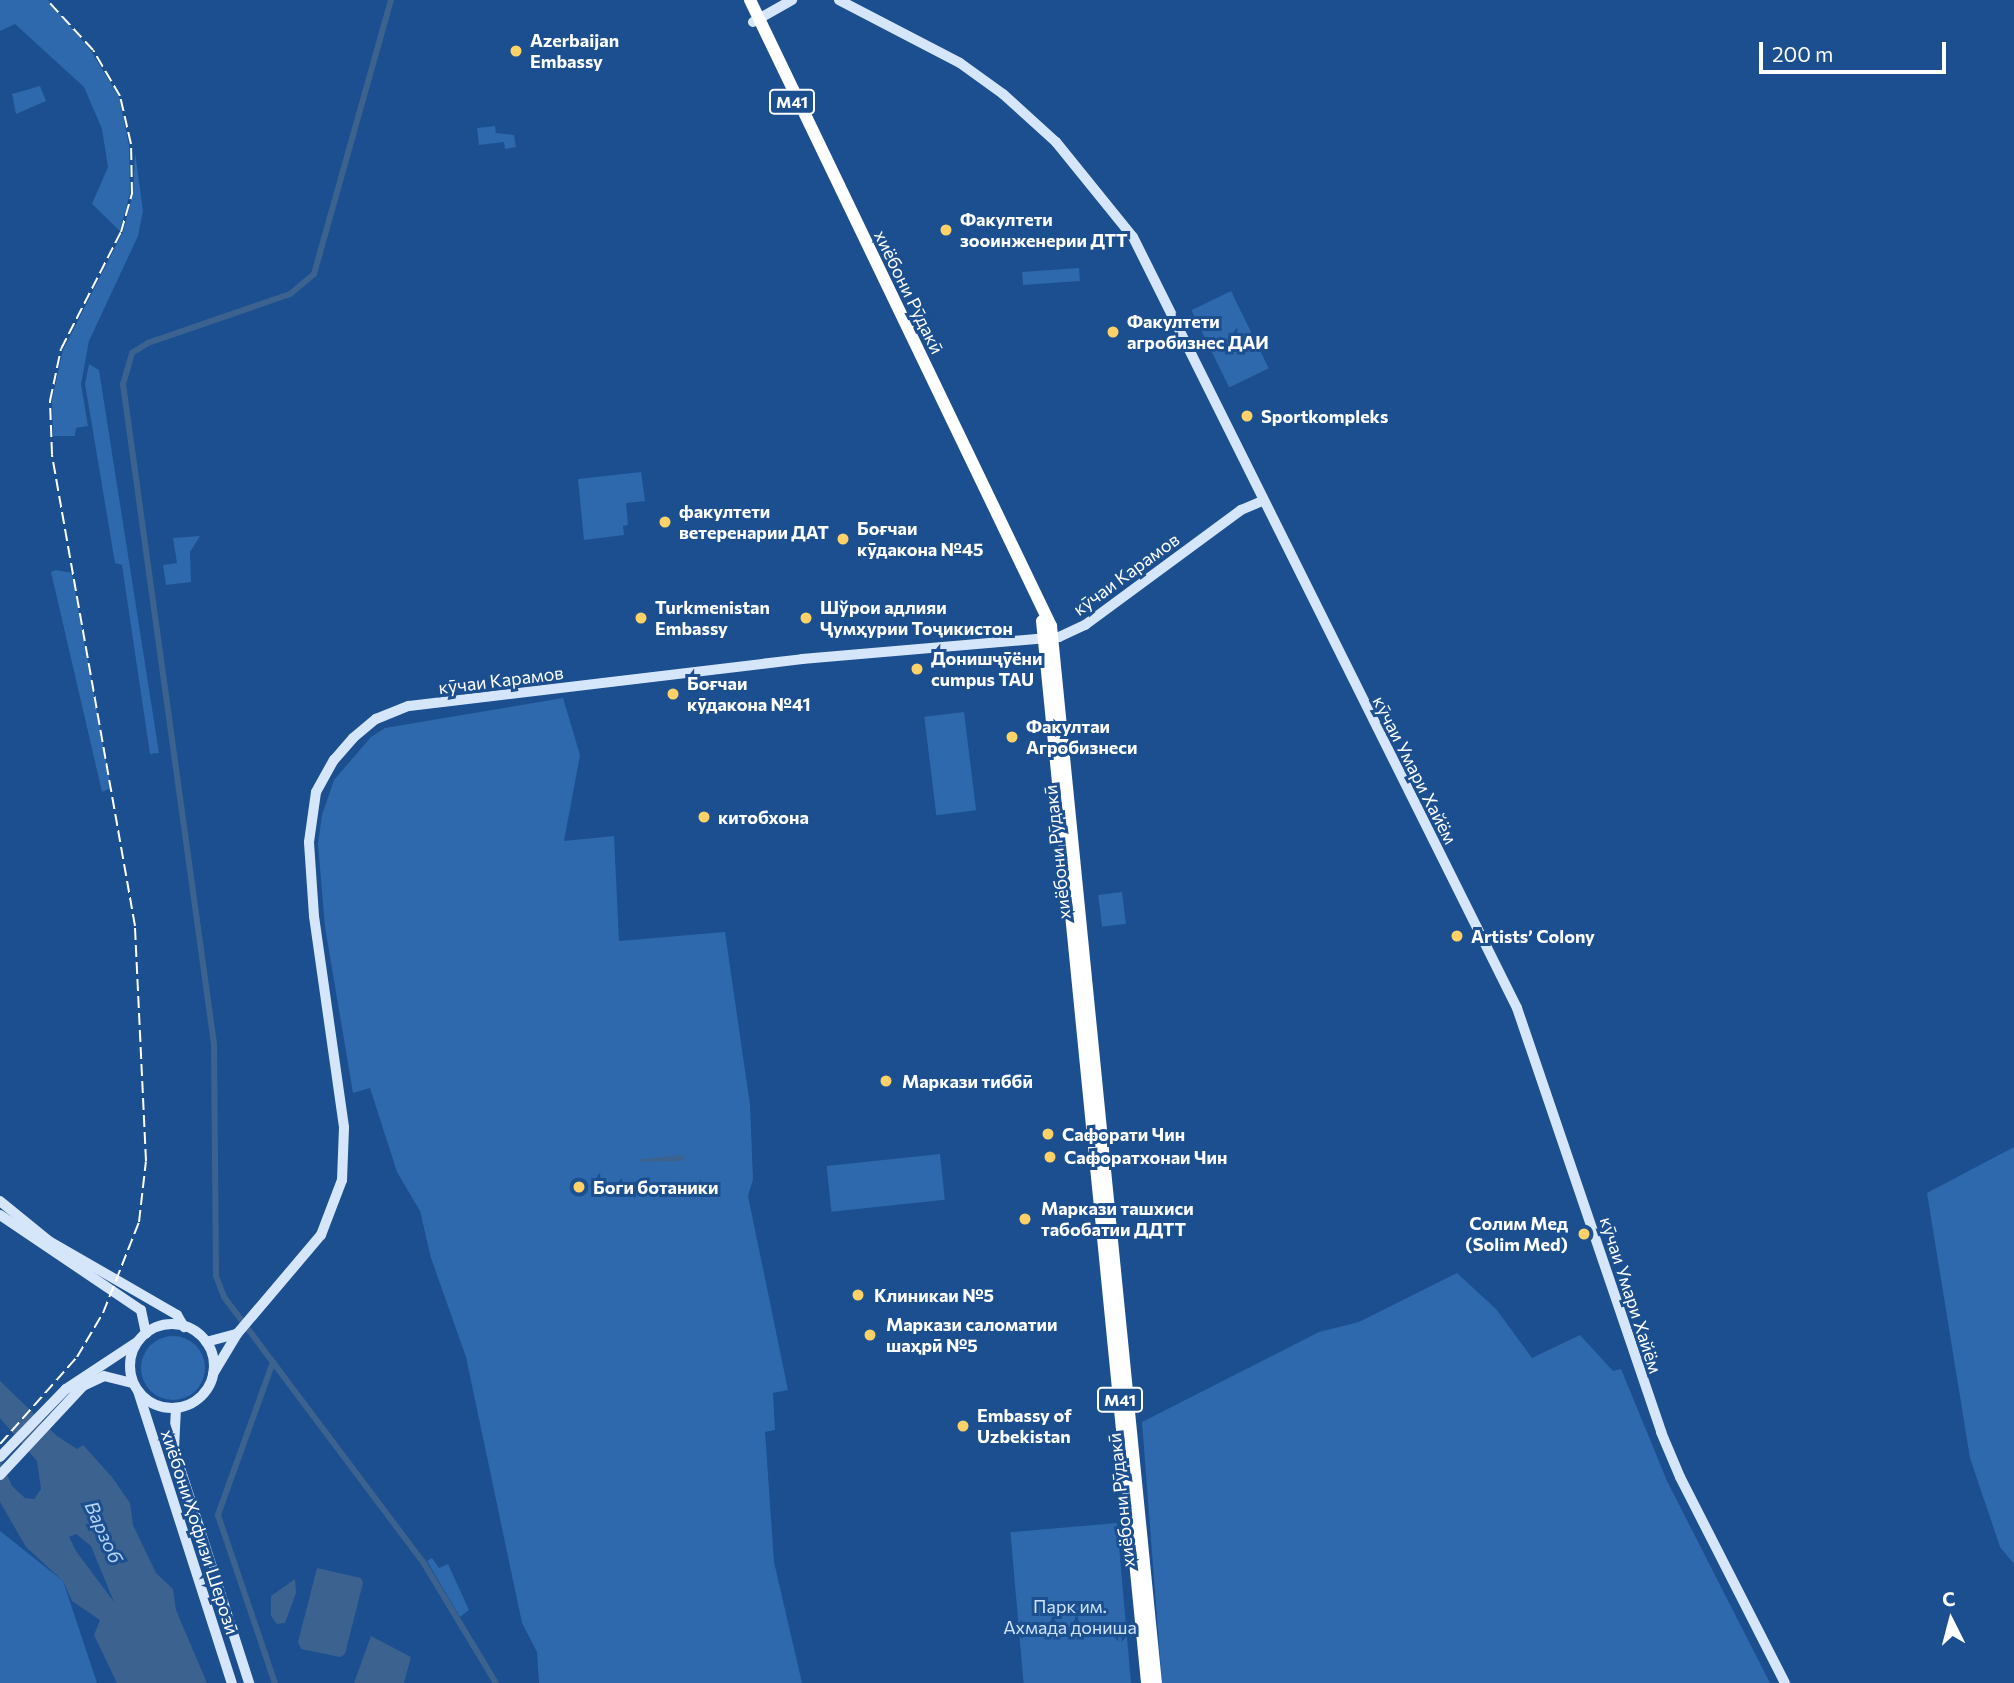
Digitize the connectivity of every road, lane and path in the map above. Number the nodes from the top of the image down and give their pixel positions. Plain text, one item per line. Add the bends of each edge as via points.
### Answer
1 (742, 0) edge
2 (750, 0) edge
3 (792, 0) edge
4 (839, 0) edge
5 (756, 21) junction
6 (1262, 501) junction
7 (1049, 638) junction
8 (0, 1201) edge
9 (0, 1216) edge
10 (184, 1326) junction
11 (146, 1333) junction
12 (237, 1334) junction
13 (138, 1342) junction
14 (206, 1342) junction
15 (213, 1374) junction
16 (135, 1387) junction
17 (176, 1408) junction
18 (0, 1457) edge
19 (0, 1475) edge
20 (232, 1683) edge
21 (249, 1683) edge
22 (1147, 1683) edge
23 (1156, 1683) edge
24 (1786, 1683) edge

1 - 5 highway, M41
2 - 5 highway
3 - 5 main road
4 - 6 main road, кӯчаи Умари Хайём via 960,63 1056,142 1133,237
5 - 7 highway, M41
6 - 7 main road, кӯчаи Карамов via 1241,509 1085,625
6 - 24 main road, кӯчаи Умари Хайём via 1517,1008 1679,1478
7 - 12 main road, кӯчаи Карамов via 802,659 409,706 376,719 353,738 316,792 309,842 314,916 344,1127 342,1180 321,1235
7 - 22 highway, M41
7 - 23 highway, хиёбони Рӯдакӣ
8 - 10 main road via 49,1241 177,1315
9 - 11 main road via 141,1310
10 - 11 main road via 168,1325
10 - 14 main road
11 - 13 main road
12 - 14 main road
12 - 15 main road, кӯчаи Карамов
13 - 16 main road, хиёбони Ҳофизи Шерозӣ via 131,1355
13 - 18 main road via 48,1405
14 - 15 main road
15 - 17 main road, хиёбони Ҳофизи Шерозӣ via 196,1401
16 - 17 main road, хиёбони Ҳофизи Шерозӣ via 155,1405
16 - 19 main road via 112,1376 96,1378
16 - 20 main road, хиёбони Ҳофизи Шерозӣ
17 - 21 main road, хиёбони Ҳофизи Шерозӣ via 174,1449

